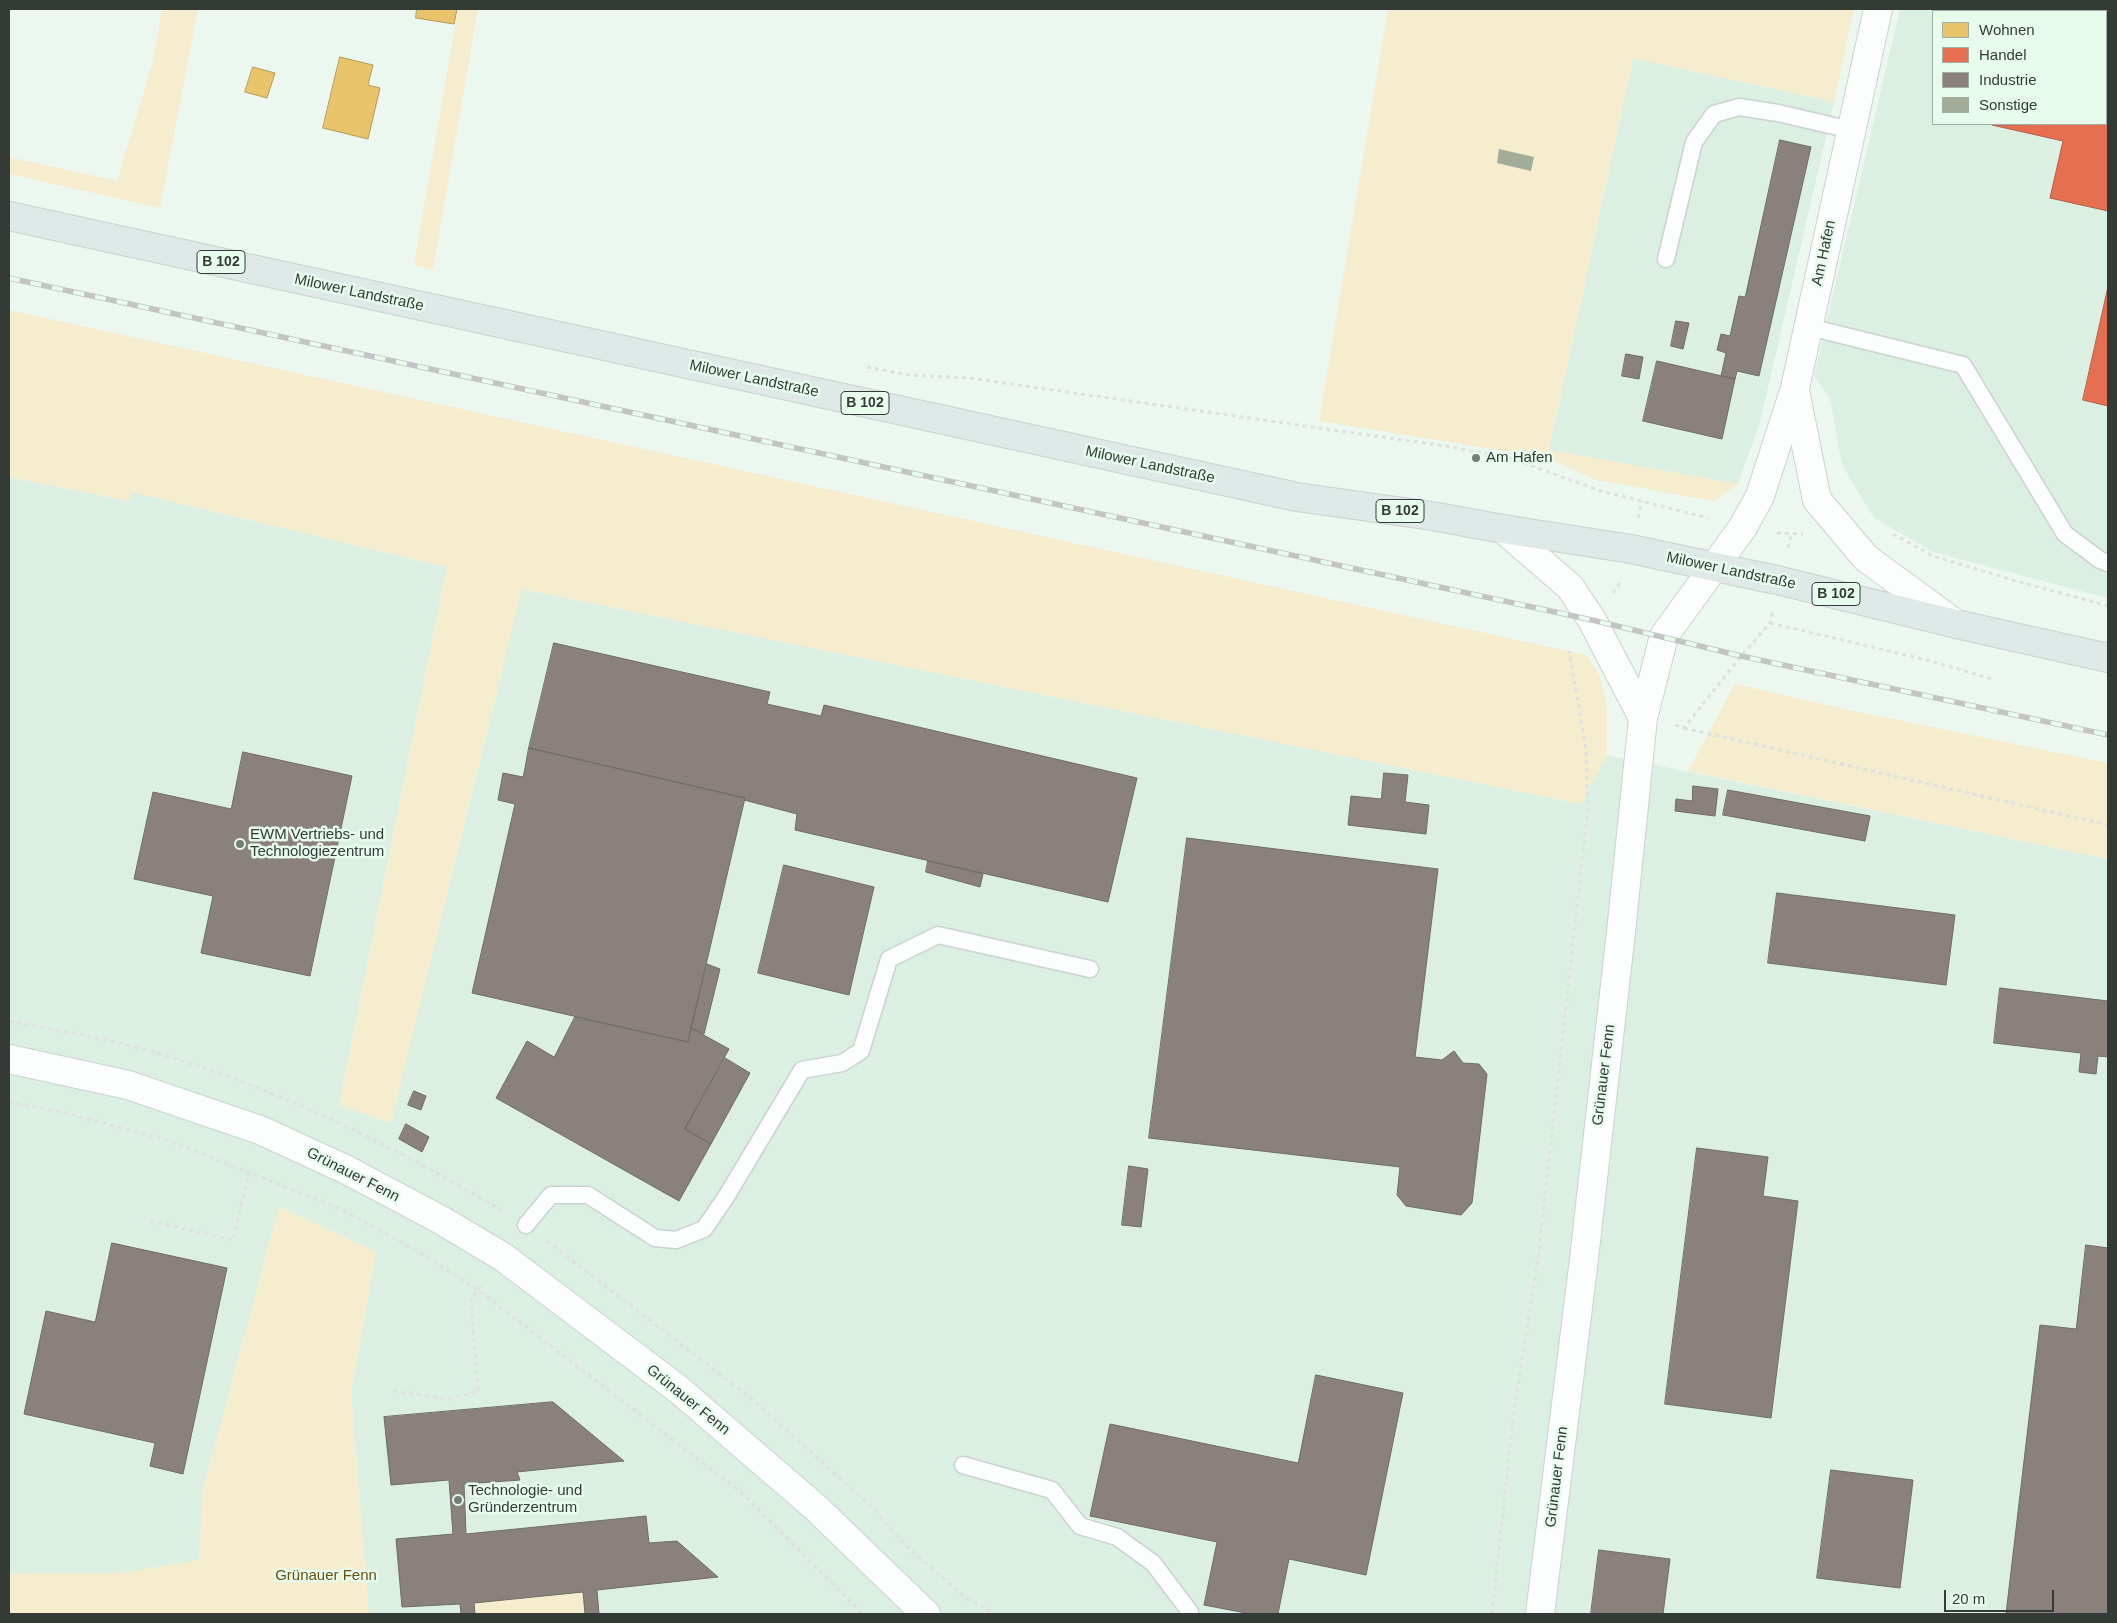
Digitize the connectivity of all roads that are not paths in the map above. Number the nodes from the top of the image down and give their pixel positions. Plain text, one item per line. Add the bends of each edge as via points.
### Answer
1 (1878, 9) edge
2 (1851, 130) junction
3 (9, 216) edge
4 (1666, 259) dead end
5 (1809, 327) junction
6 (1795, 388) junction
7 (1502, 530) junction
8 (2108, 563) edge
9 (1715, 567) junction
10 (1956, 624) junction
11 (2108, 658) edge
12 (1642, 718) junction
13 (1090, 969) dead end
14 (9, 1059) edge
15 (526, 1225) dead end
16 (963, 1465) dead end
17 (1539, 1610) edge
18 (1190, 1612) dead end
19 (926, 1614) edge

1 - 2 street, Am Hafen
2 - 4 lane via 1739,107 1714,114 1694,142
2 - 5 street, Am Hafen
3 - 7 main road, Milower Landstraße / B 102 via 1297,497 1432,516
5 - 6 street, Am Hafen
5 - 8 lane via 1964,365 2065,534
6 - 9 street, Am Hafen via 1760,496
6 - 10 street, Milower Landstraße via 1817,500 1866,558
7 - 9 main road, Milower Landstraße / B 102 via 1631,549
7 - 12 street, Milower Landstraße via 1570,587 1592,620
9 - 10 main road, Milower Landstraße / B 102
9 - 12 street, Grünauer Fenn via 1664,636
10 - 11 main road, Milower Landstraße / B 102
12 - 17 street, Grünauer Fenn via 1583,1267
13 - 15 lane via 938,935 889,959 861,1051 842,1063 802,1070 704,1229 676,1240 655,1238 588,1195 551,1195
14 - 19 street, Grünauer Fenn via 128,1085 260,1130 347,1170 503,1257 678,1389 815,1507
16 - 18 lane via 1052,1490 1080,1526 1118,1537 1152,1563

